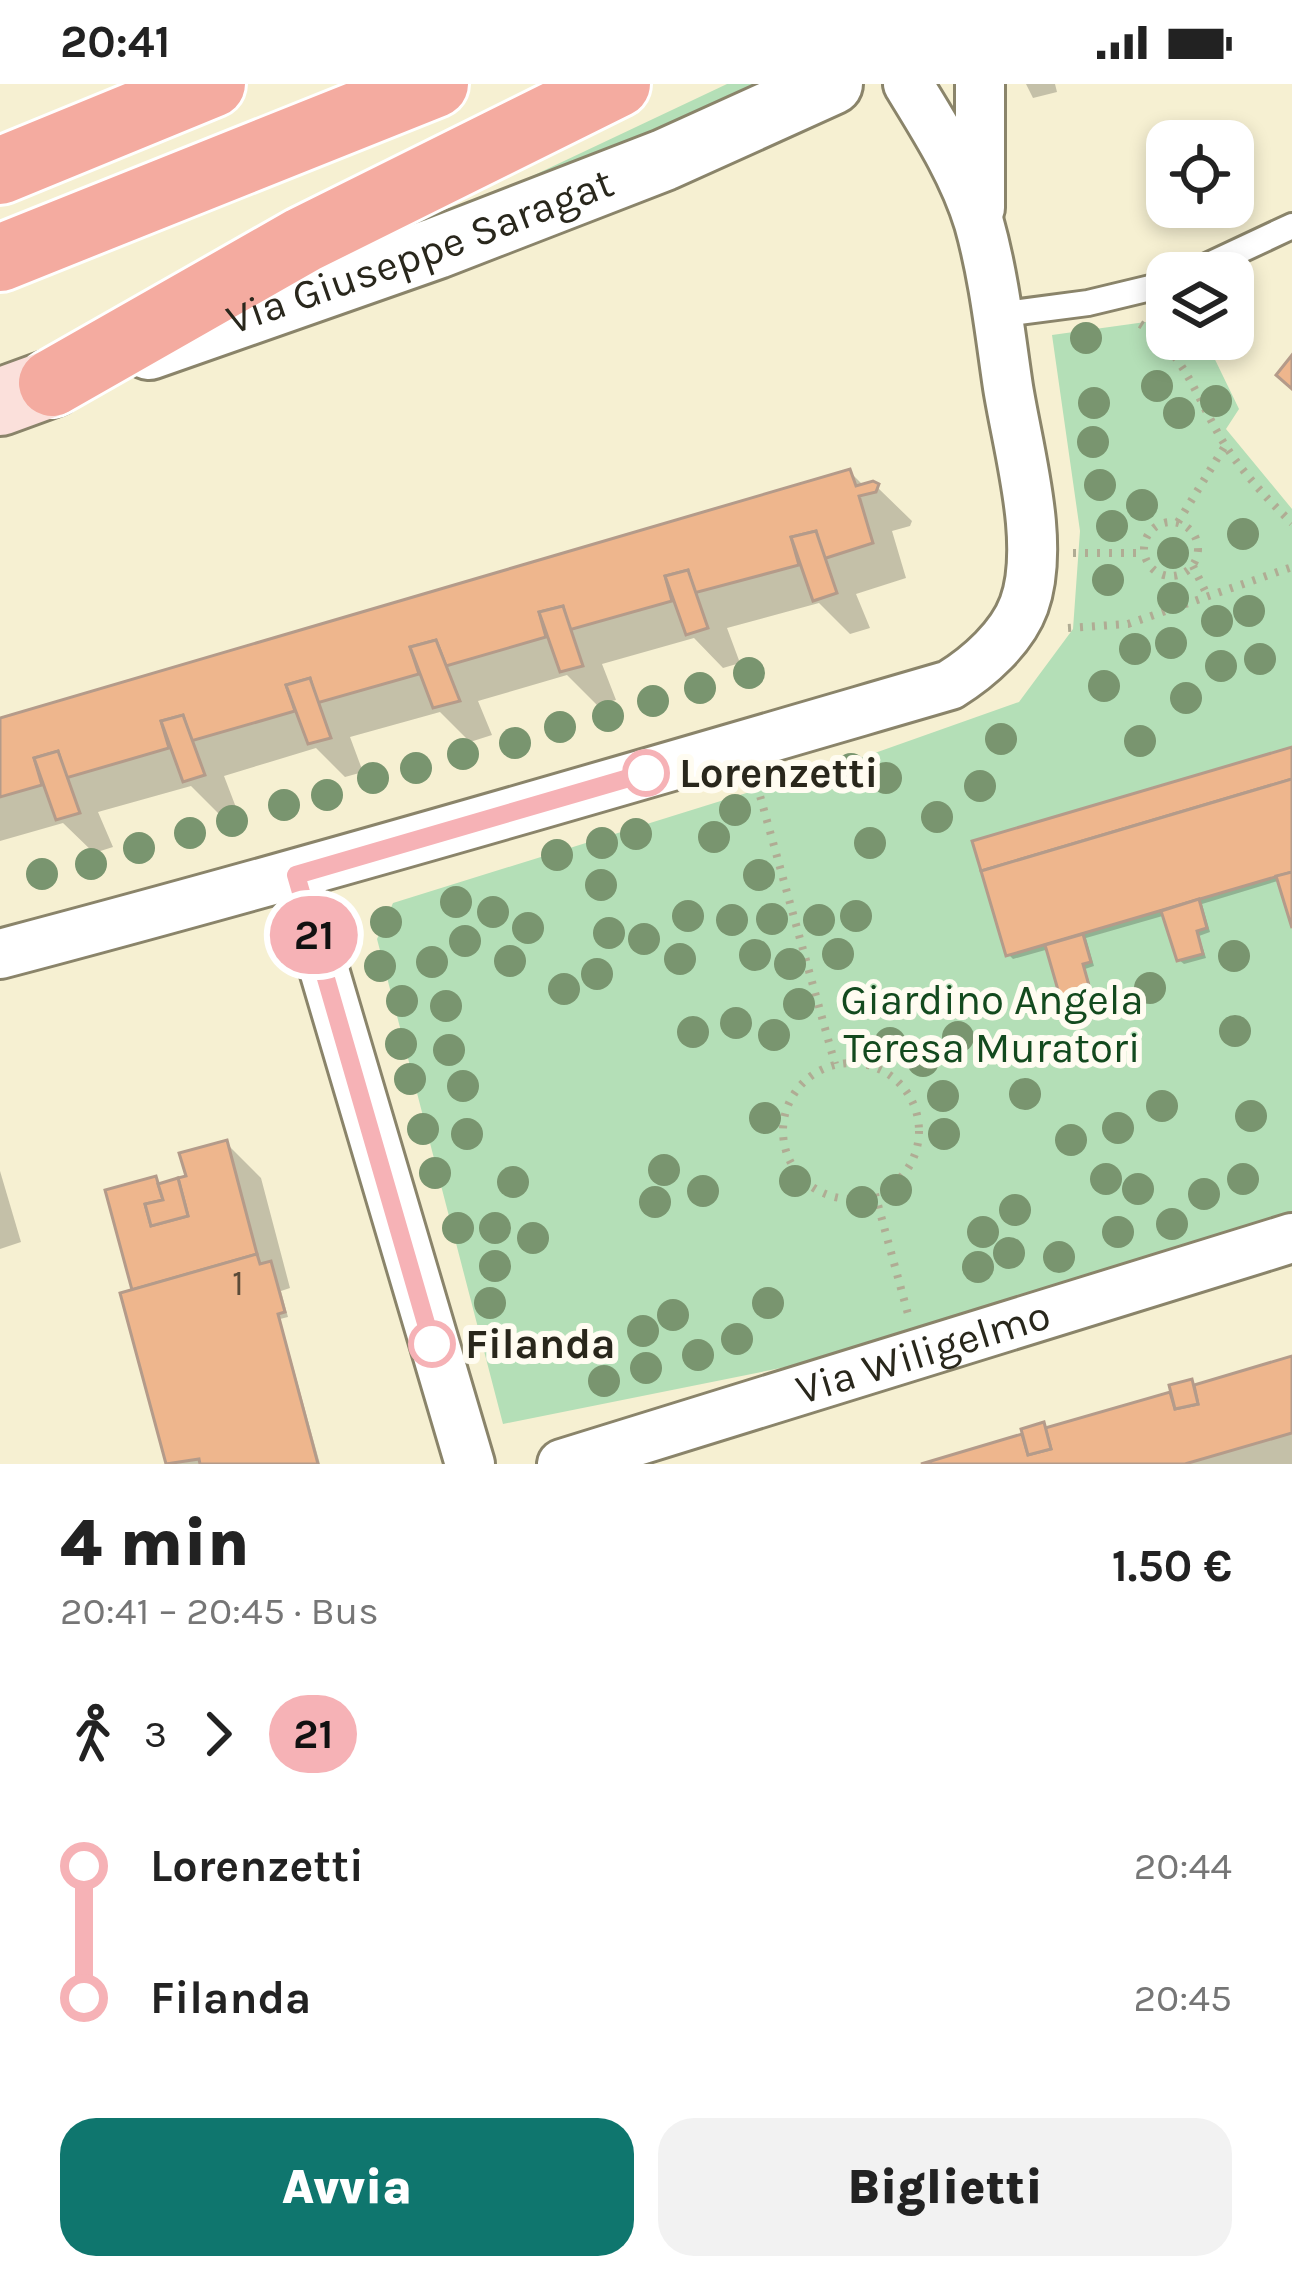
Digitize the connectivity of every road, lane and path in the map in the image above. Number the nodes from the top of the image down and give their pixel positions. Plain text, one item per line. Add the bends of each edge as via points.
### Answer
1 (212, 84) edge
2 (435, 84) edge
3 (617, 84) edge
4 (832, 84) edge
5 (908, 84) edge
6 (980, 84) edge
7 (0, 171) edge
8 (979, 225) junction
9 (1292, 226) edge
10 (1237, 252) edge
11 (0, 258) edge
12 (1146, 289) edge
13 (997, 315) junction
14 (1133, 320) dead end
15 (26, 392) edge
16 (1226, 446) junction
17 (1178, 522) junction
18 (1292, 523) edge
19 (1144, 553) junction
20 (1072, 554) dead end
21 (1192, 566) junction
22 (1292, 567) edge
23 (1208, 597) junction
24 (1068, 628) dead end
25 (756, 741) junction
26 (296, 875) junction
27 (0, 953) edge
28 (835, 1064) junction
29 (875, 1194) junction
30 (1288, 1237) edge
31 (909, 1319) dead end
32 (470, 1464) edge
33 (562, 1464) edge

1 - 7 highway
2 - 11 highway
3 - 15 highway
4 - 15 street, Via Giuseppe Saragat via 437,248
5 - 8 street
6 - 8 street
8 - 13 street
9 - 10 lane
12 - 13 lane
13 - 25 street via 1030,530 1023,610 973,670 950,685
14 - 16 path via 1166,344
16 - 17 path
16 - 18 path
17 - 19 path via 1153,528
17 - 21 path via 1197,540
19 - 20 path
19 - 21 path via 1160,574 1177,576
21 - 23 path
22 - 23 path
23 - 24 path via 1128,624
25 - 26 street
25 - 28 path via 757,790
26 - 27 street
26 - 32 street
28 - 29 path via 880,1069 899,1082 919,1121 910,1166
28 - 29 path via 798,1088 787,1107 786,1151 796,1171 832,1196
29 - 31 path
30 - 33 street, Via Wiligelmo

